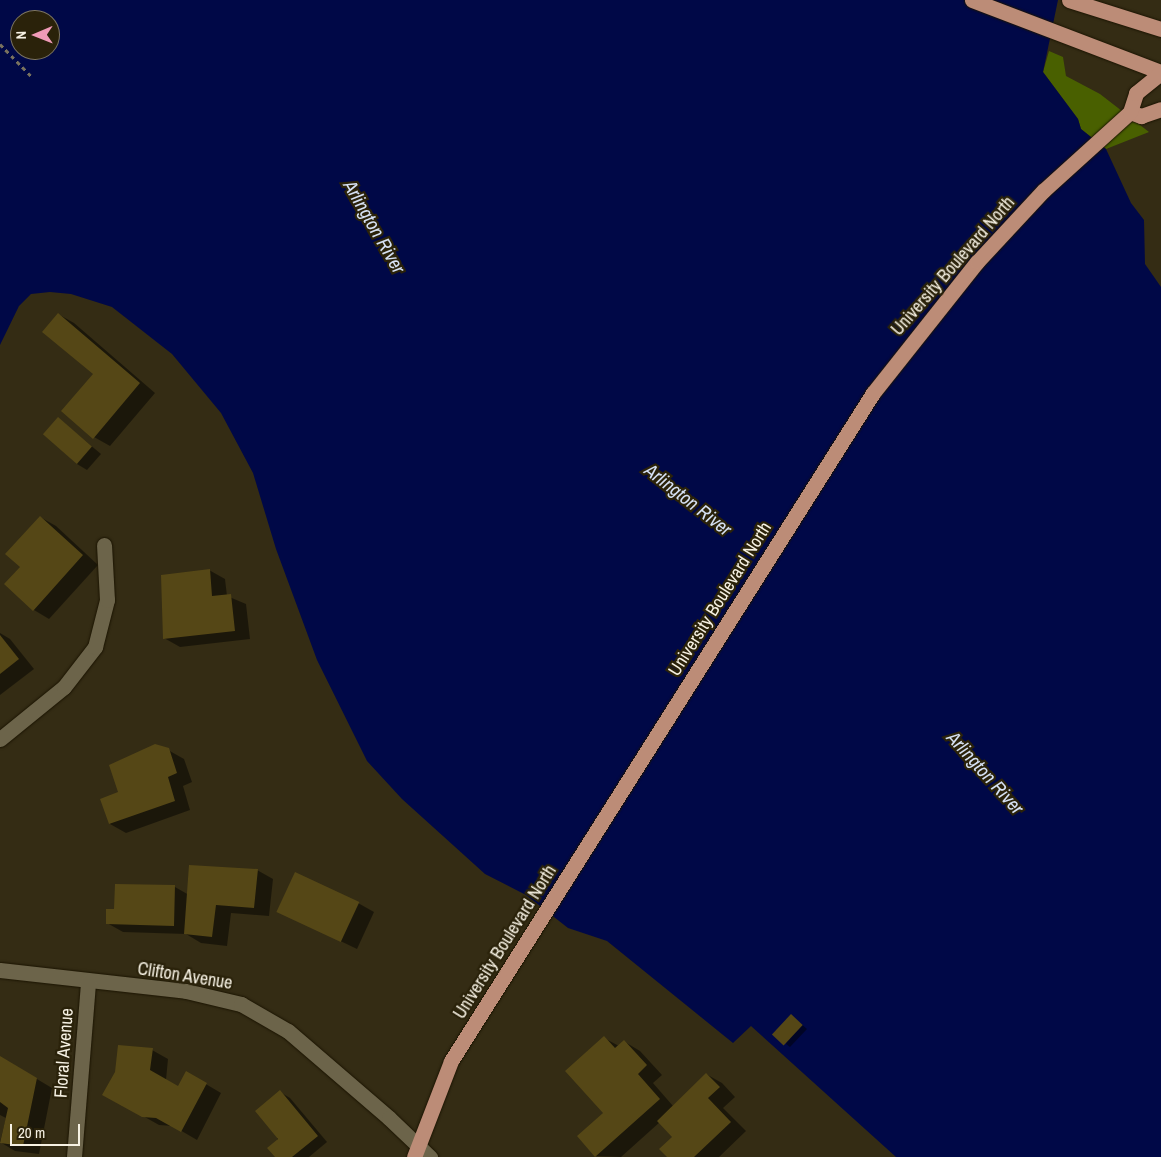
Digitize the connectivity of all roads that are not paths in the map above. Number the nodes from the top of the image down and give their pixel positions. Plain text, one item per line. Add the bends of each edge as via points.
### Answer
1 (972, 0) edge
2 (1071, 1) edge
3 (1161, 29) edge
4 (1161, 72) edge
5 (1161, 109) edge
6 (1130, 112) junction
7 (104, 545) dead end
8 (0, 739) edge
9 (0, 970) edge
10 (88, 982) junction
11 (416, 1150) edge
12 (74, 1157) edge
13 (430, 1157) edge

1 - 4 main road
2 - 3 main road
4 - 6 main road, University Boulevard North via 1136,92
5 - 6 main road via 1141,116
6 - 11 main road, University Boulevard North via 1043,191 977,262 873,393 451,1061
7 - 8 street via 107,600 95,647 64,687
9 - 10 street, Clifton Avenue
10 - 11 street, Clifton Avenue via 186,992 241,1004 288,1031
10 - 12 street, Floral Avenue
11 - 13 street, Clifton Avenue

